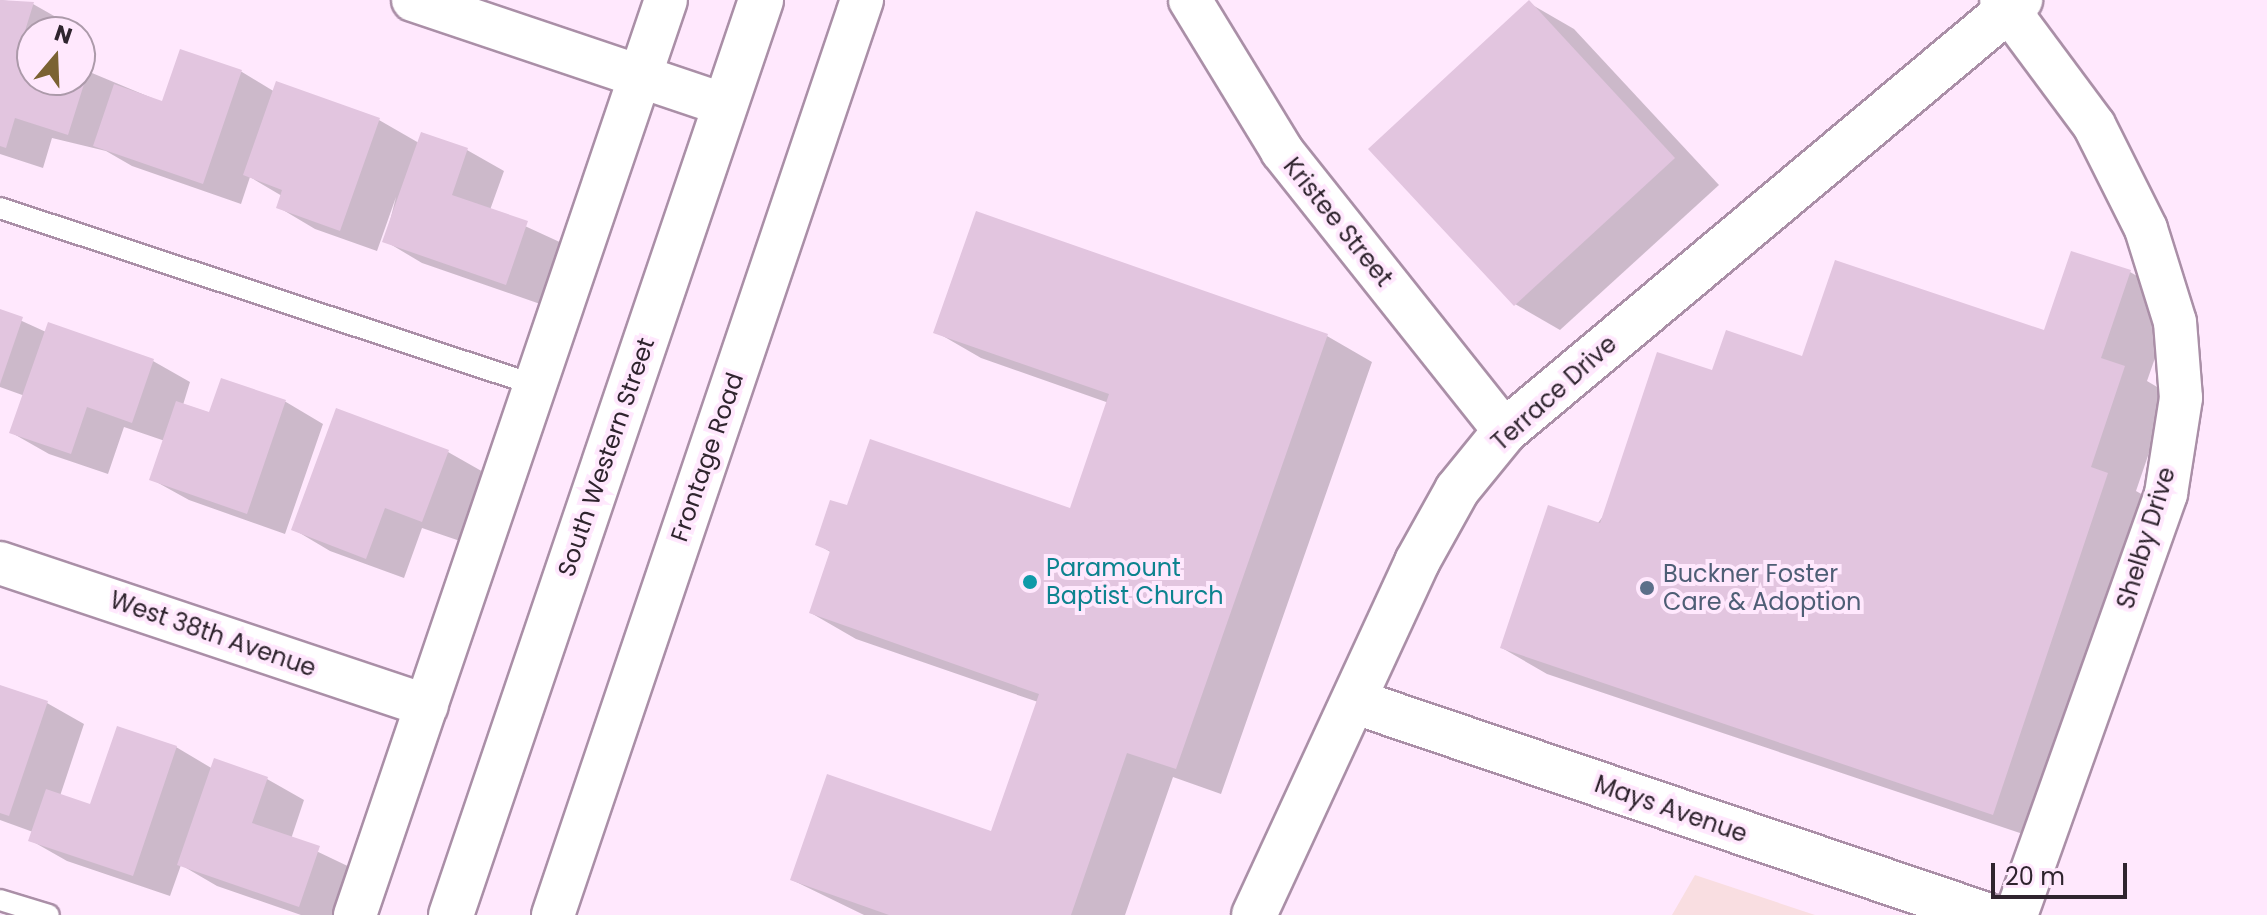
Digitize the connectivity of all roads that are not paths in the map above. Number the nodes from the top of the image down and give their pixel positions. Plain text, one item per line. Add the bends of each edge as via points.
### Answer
1 (413, 0) edge
2 (666, 0) edge
3 (761, 0) edge
4 (862, 0) edge
5 (1190, 0) edge
6 (2010, 3) edge
7 (640, 76) junction
8 (725, 105) junction
9 (0, 208) edge
10 (535, 385) junction
11 (1505, 431) junction
12 (0, 563) edge
13 (1356, 702) junction
14 (427, 706) junction
15 (0, 900) edge
16 (49, 915) edge
17 (355, 915) edge
18 (451, 915) edge
19 (553, 915) edge
20 (1254, 915) edge
21 (1986, 915) edge
22 (2016, 915) edge

1 - 7 street
2 - 7 street
3 - 8 street, South Western Street
4 - 19 street, Frontage Road
5 - 11 street, Kristee Street via 1282,151
6 - 11 street, Terrace Drive
6 - 22 street, Shelby Drive via 2094,125 2146,229 2175,322 2181,398 2166,494
7 - 8 street
7 - 10 street
8 - 18 street, South Western Street
9 - 10 lane
10 - 14 street
11 - 13 street, Terrace Drive via 1457,490 1417,562
12 - 14 street, West 38th Avenue
13 - 20 street, Terrace Drive
13 - 21 street, Mays Avenue
14 - 17 street
15 - 16 lane

